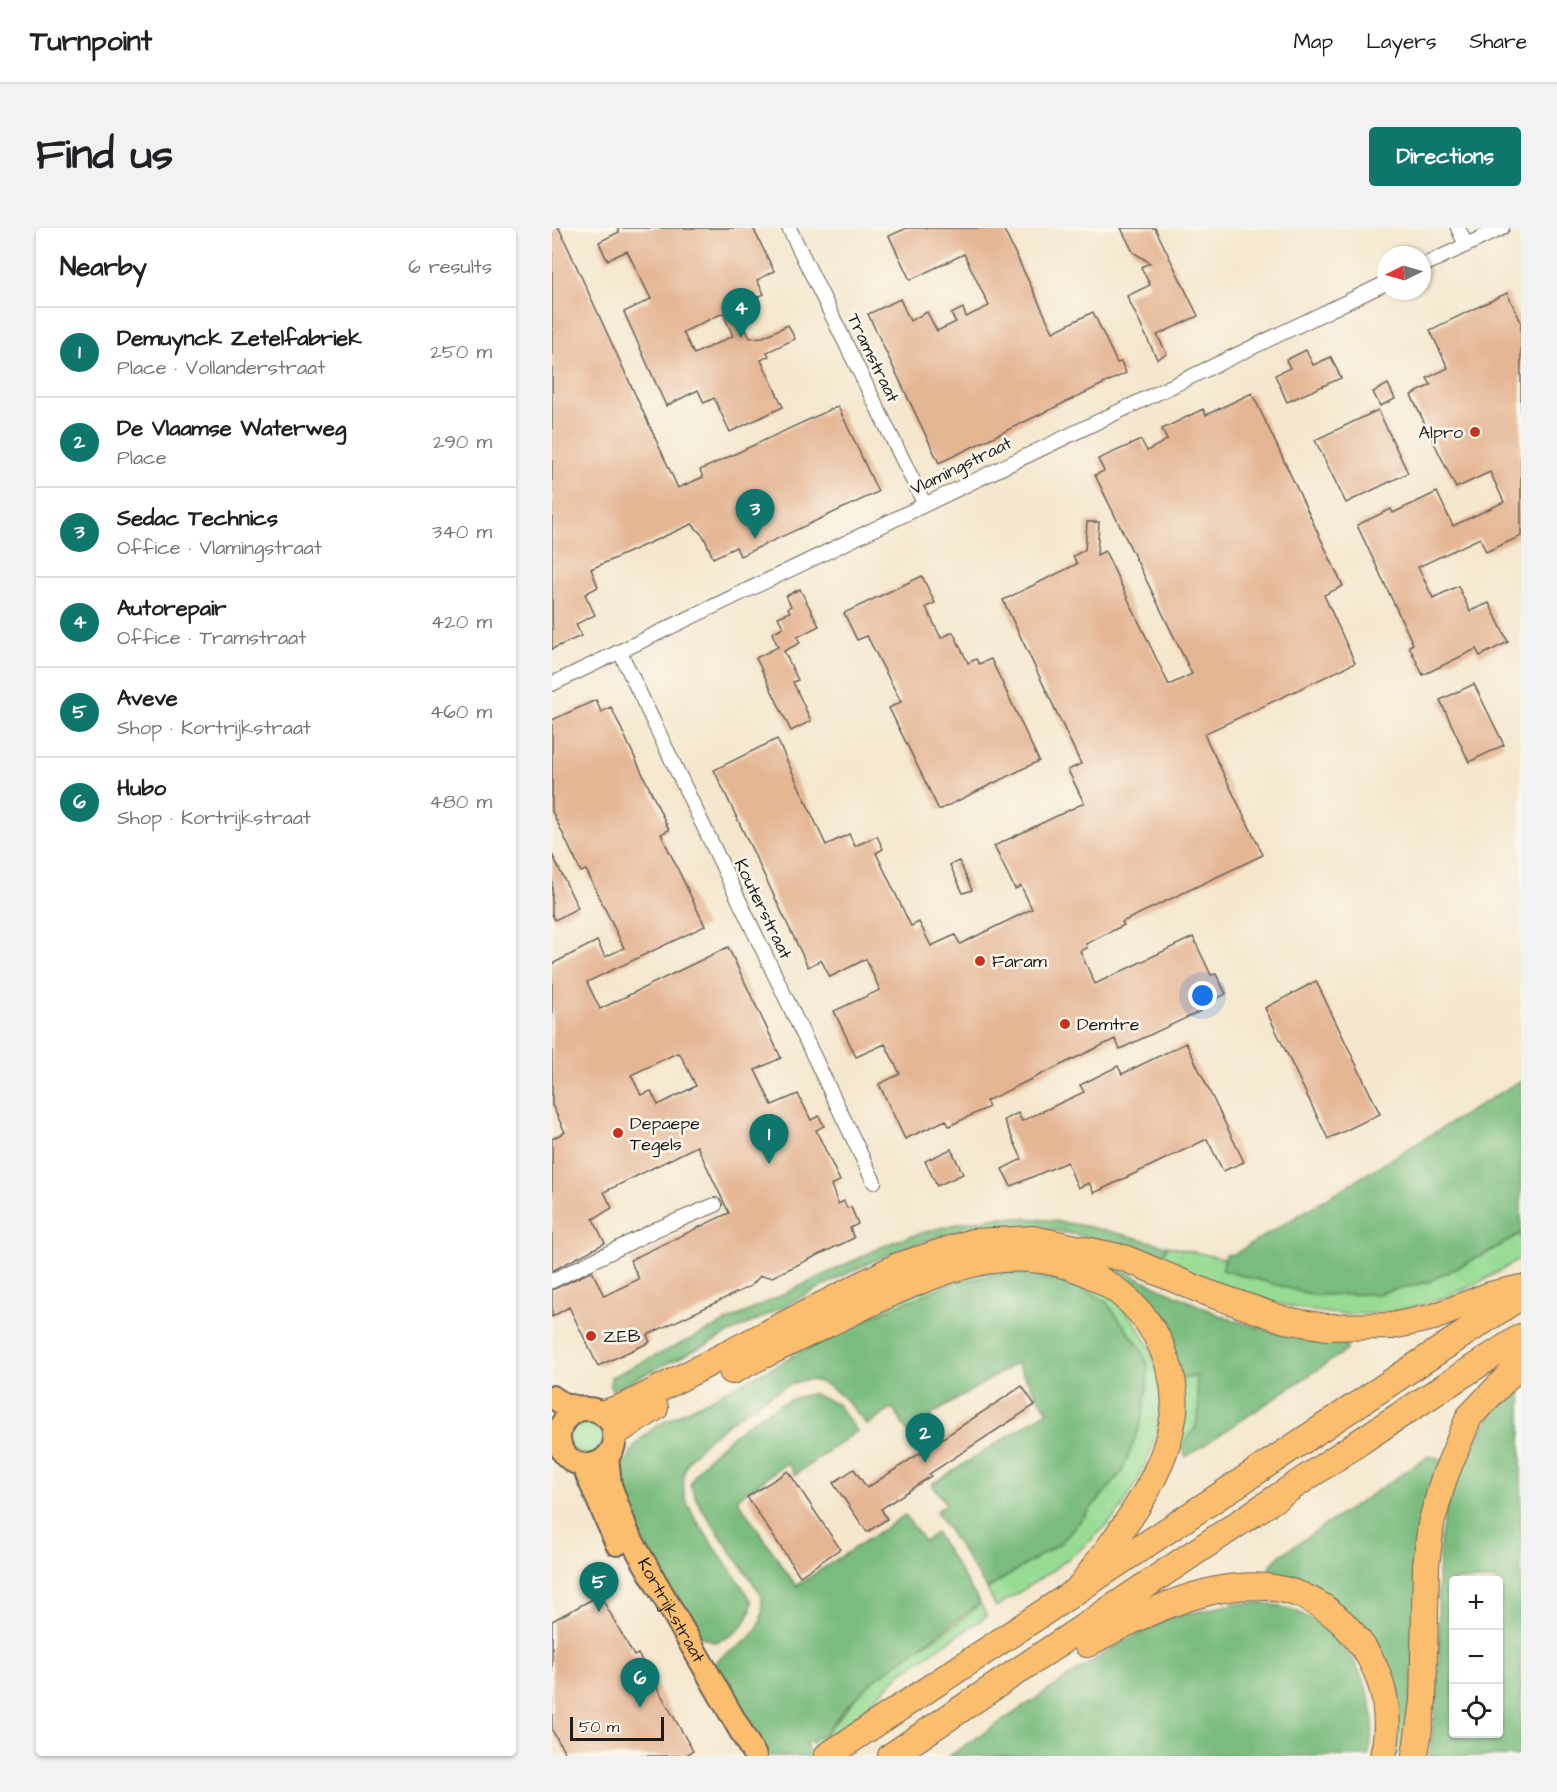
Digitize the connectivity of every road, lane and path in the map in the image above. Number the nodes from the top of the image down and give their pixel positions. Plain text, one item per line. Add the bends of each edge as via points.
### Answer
1 (789, 228) edge
2 (1458, 228) edge
3 (1502, 228) edge
4 (1466, 245) junction
5 (1431, 262) edge
6 (1377, 287) edge
7 (924, 503) junction
8 (620, 652) junction
9 (552, 684) edge
10 (874, 1182) dead end
11 (715, 1205) dead end
12 (552, 1281) edge
13 (1521, 1288) edge
14 (1521, 1296) edge
15 (1521, 1338) edge
16 (1521, 1363) edge
17 (552, 1397) edge
18 (600, 1418) junction
19 (555, 1426) edge
20 (607, 1457) junction
21 (583, 1465) junction
22 (1079, 1588) junction
23 (1028, 1666) junction
24 (738, 1756) edge
25 (755, 1756) edge
26 (827, 1756) edge
27 (891, 1756) edge
28 (1383, 1756) edge
29 (1415, 1756) edge

1 - 7 street, Tramstraat
2 - 4 street
3 - 4 street
4 - 5 street
6 - 7 street, Vlamingstraat
7 - 8 street, Vlamingstraat
8 - 9 street, Vlamingstraat
8 - 10 street, Kouterstraat
11 - 12 street
13 - 18 highway via 1490,1295 1434,1317 1392,1326 1326,1327 1285,1320 1113,1255 1033,1239 972,1242 898,1266
14 - 22 highway
15 - 23 highway
16 - 29 highway via 1469,1417 1444,1478 1431,1524 1426,1565 1423,1701
17 - 18 main road
18 - 19 main road via 572,1412
18 - 20 main road via 614,1446
18 - 22 highway via 641,1415 929,1277 985,1261 1017,1258 1050,1261 1095,1275 1133,1303 1161,1343 1172,1374 1173,1422 1160,1467 1141,1503
19 - 21 main road via 564,1454
20 - 21 main road
20 - 25 main road, Kortrijkstraat via 610,1485 625,1527
21 - 24 main road, Kortrijkstraat via 621,1552
22 - 26 highway
23 - 27 highway
23 - 28 highway via 1071,1653 1146,1612 1200,1593 1249,1585 1274,1588 1321,1605 1343,1623 1374,1662 1387,1714

